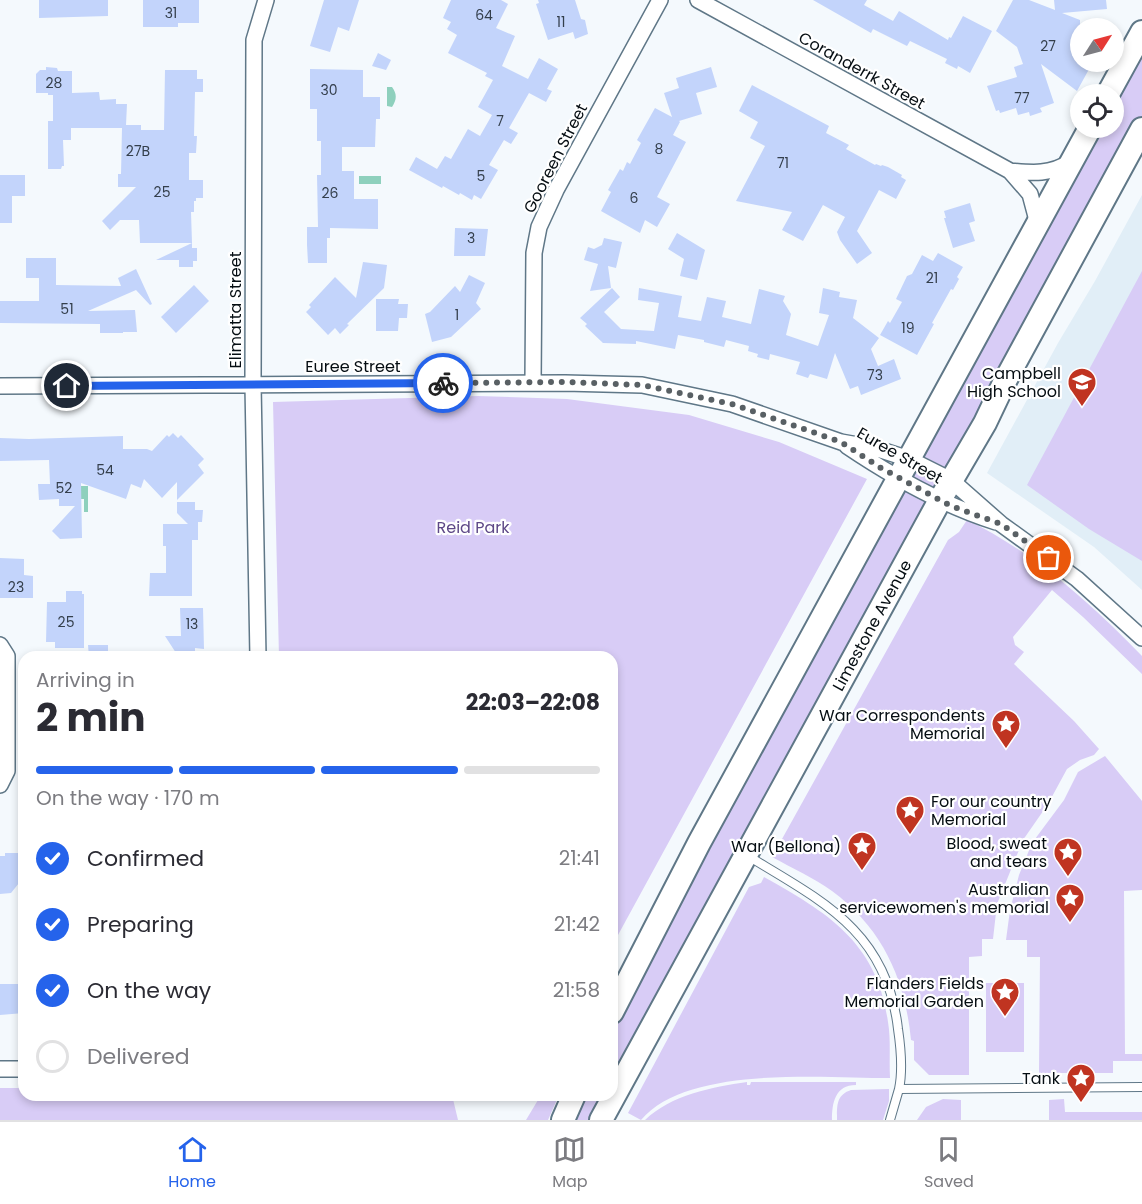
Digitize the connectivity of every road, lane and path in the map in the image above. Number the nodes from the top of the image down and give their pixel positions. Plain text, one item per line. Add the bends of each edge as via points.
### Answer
1 (266, 0) edge
2 (660, 0) edge
3 (698, 0) edge
4 (1142, 32) edge
5 (1113, 84) edge
6 (1142, 129) edge
7 (1085, 138) edge
8 (1072, 161) junction
9 (1010, 171) junction
10 (1038, 224) junction
11 (533, 383) junction
12 (253, 385) junction
13 (0, 386) edge
14 (904, 468) junction
15 (951, 480) junction
16 (940, 500) junction
17 (1001, 524) junction
18 (1142, 638) edge
19 (0, 645) edge
20 (258, 651) edge
21 (0, 785) edge
22 (746, 855) junction
23 (618, 1000) edge
24 (0, 1069) edge
25 (18, 1069) edge
26 (1142, 1087) edge
27 (618, 1089) edge
28 (899, 1089) junction
29 (571, 1101) edge
30 (611, 1101) edge
31 (563, 1120) edge
32 (601, 1120) edge
33 (890, 1120) edge

1 - 12 street, Elimatta Street via 254,40
2 - 11 street, Gooreen Street via 539,227 534,253
3 - 9 street, Coranderrk Street
4 - 5 main road
6 - 15 main road, Limestone Avenue
7 - 8 main road
8 - 9 street, Coranderrk Street via 1041,174
8 - 10 main road
9 - 10 street, Coranderrk Street via 1030,194
10 - 14 main road
11 - 12 street, Euree Street
11 - 14 street, Euree Street via 642,385 732,404 841,442 881,468
12 - 13 street, Euree Street
12 - 20 street, Elimatta Street
14 - 15 street, Euree Street
14 - 16 street, Euree Street
14 - 23 main road via 699,843
15 - 16 main road, Limestone Avenue
15 - 17 street, Euree Street
16 - 17 street, Euree Street
16 - 22 main road, Limestone Avenue
17 - 18 street via 1077,579
19 - 21 street via 7,656 7,771
22 - 27 main road, Limestone Avenue
22 - 28 lane via 835,911 881,964 897,1017
24 - 25 street
26 - 28 lane
28 - 33 lane
29 - 31 main road
30 - 32 main road, Limestone Avenue

